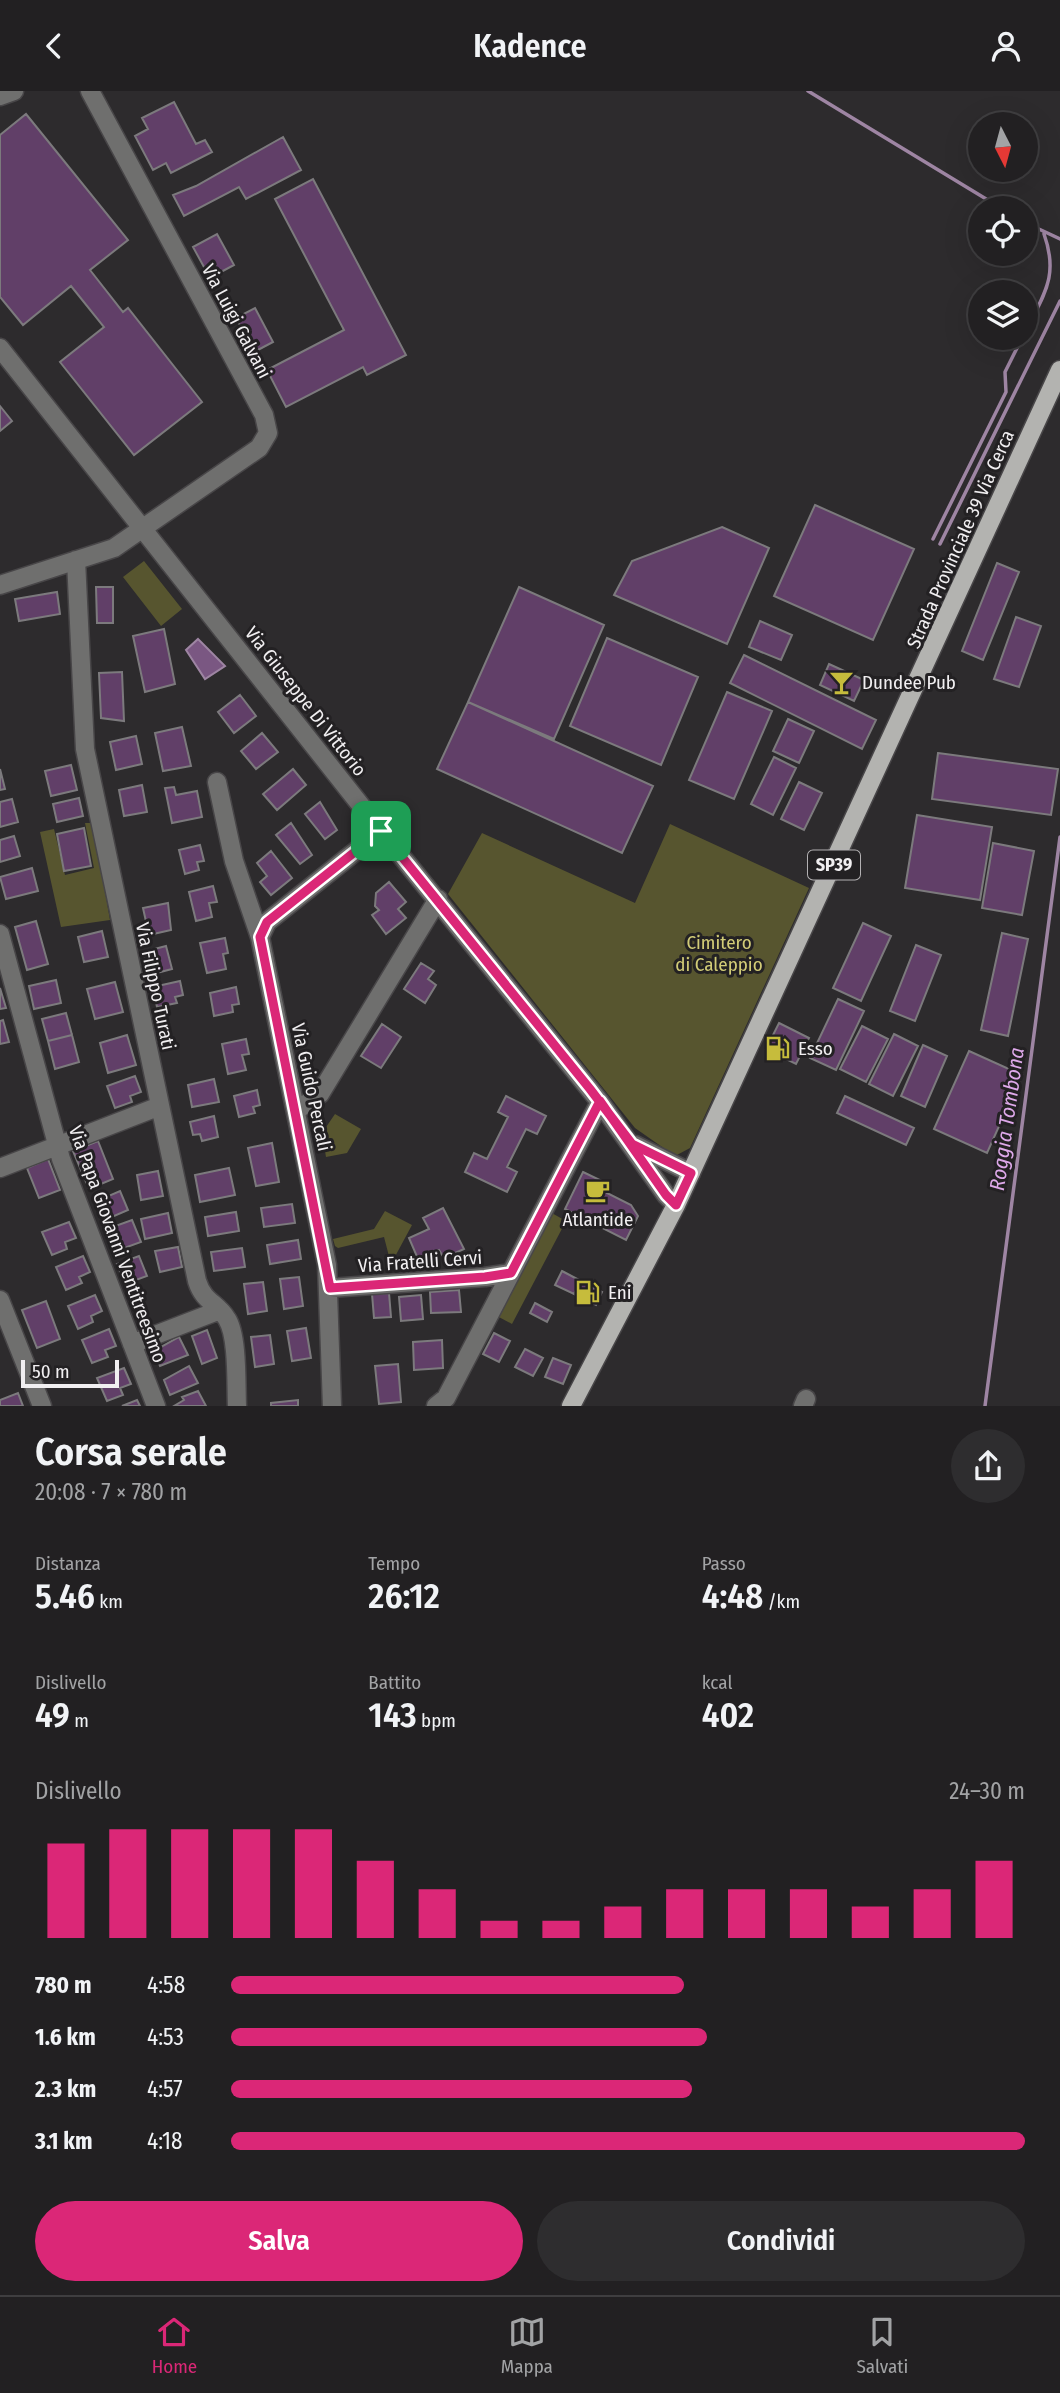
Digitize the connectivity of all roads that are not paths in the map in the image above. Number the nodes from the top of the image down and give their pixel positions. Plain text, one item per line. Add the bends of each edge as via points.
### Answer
1 (14, 91) edge
2 (90, 91) edge
3 (0, 96) edge
4 (0, 348) edge
5 (1060, 370) edge
6 (144, 529) junction
7 (76, 560) junction
8 (0, 585) edge
9 (217, 782) dead end
10 (381, 831) junction
11 (438, 899) junction
12 (0, 934) edge
13 (260, 937) junction
14 (600, 1101) junction
15 (160, 1106) junction
16 (296, 1111) junction
17 (632, 1144) junction
18 (57, 1146) junction
19 (0, 1168) edge
20 (691, 1173) junction
21 (676, 1205) junction
22 (511, 1273) junction
23 (330, 1288) junction
24 (0, 1300) edge
25 (219, 1310) junction
26 (132, 1344) junction
27 (572, 1405) edge
28 (42, 1406) edge
29 (156, 1406) edge
30 (237, 1406) edge
31 (332, 1406) edge
32 (436, 1406) edge

1 - 3 street
2 - 6 street, Via Luigi Galvani via 264,415 268,433 259,447
4 - 6 street, Via Giuseppe Di Vittorio
5 - 20 main road, Strada Provinciale 39 Via Cerca / SP39
6 - 7 street via 114,548
6 - 10 street, Via Giuseppe Di Vittorio
7 - 8 street
7 - 15 street, Via Filippo Turati via 85,749
9 - 13 street, Via Guido Percali via 234,861
10 - 11 street, Via Giuseppe Di Vittorio
10 - 13 street via 267,922
11 - 14 street, Via Giuseppe Di Vittorio
11 - 16 street via 320,1094
12 - 18 street, Via Papa Giovanni Ventitreesimo
13 - 16 street, Via Guido Percali
14 - 17 street, Via Giuseppe Di Vittorio
14 - 22 street
15 - 18 street
15 - 25 street, Via Filippo Turati via 197,1281 202,1294
16 - 23 street, Via Guido Percali
17 - 20 street, Via Giuseppe Di Vittorio
17 - 21 street, Via Giuseppe Di Vittorio
18 - 19 street
18 - 26 street, Via Papa Giovanni Ventitreesimo
20 - 21 main road, Strada Provinciale 39 Via Cerca / SP39
21 - 27 main road, Strada Provinciale 39 Via Cerca / SP39
22 - 23 street, Via Fratelli Cervi
22 - 32 street via 446,1398
23 - 31 street, Via Guido Percali
24 - 28 street
25 - 26 street
25 - 30 street, Via Filippo Turati via 232,1332
26 - 29 street, Via Papa Giovanni Ventitreesimo

